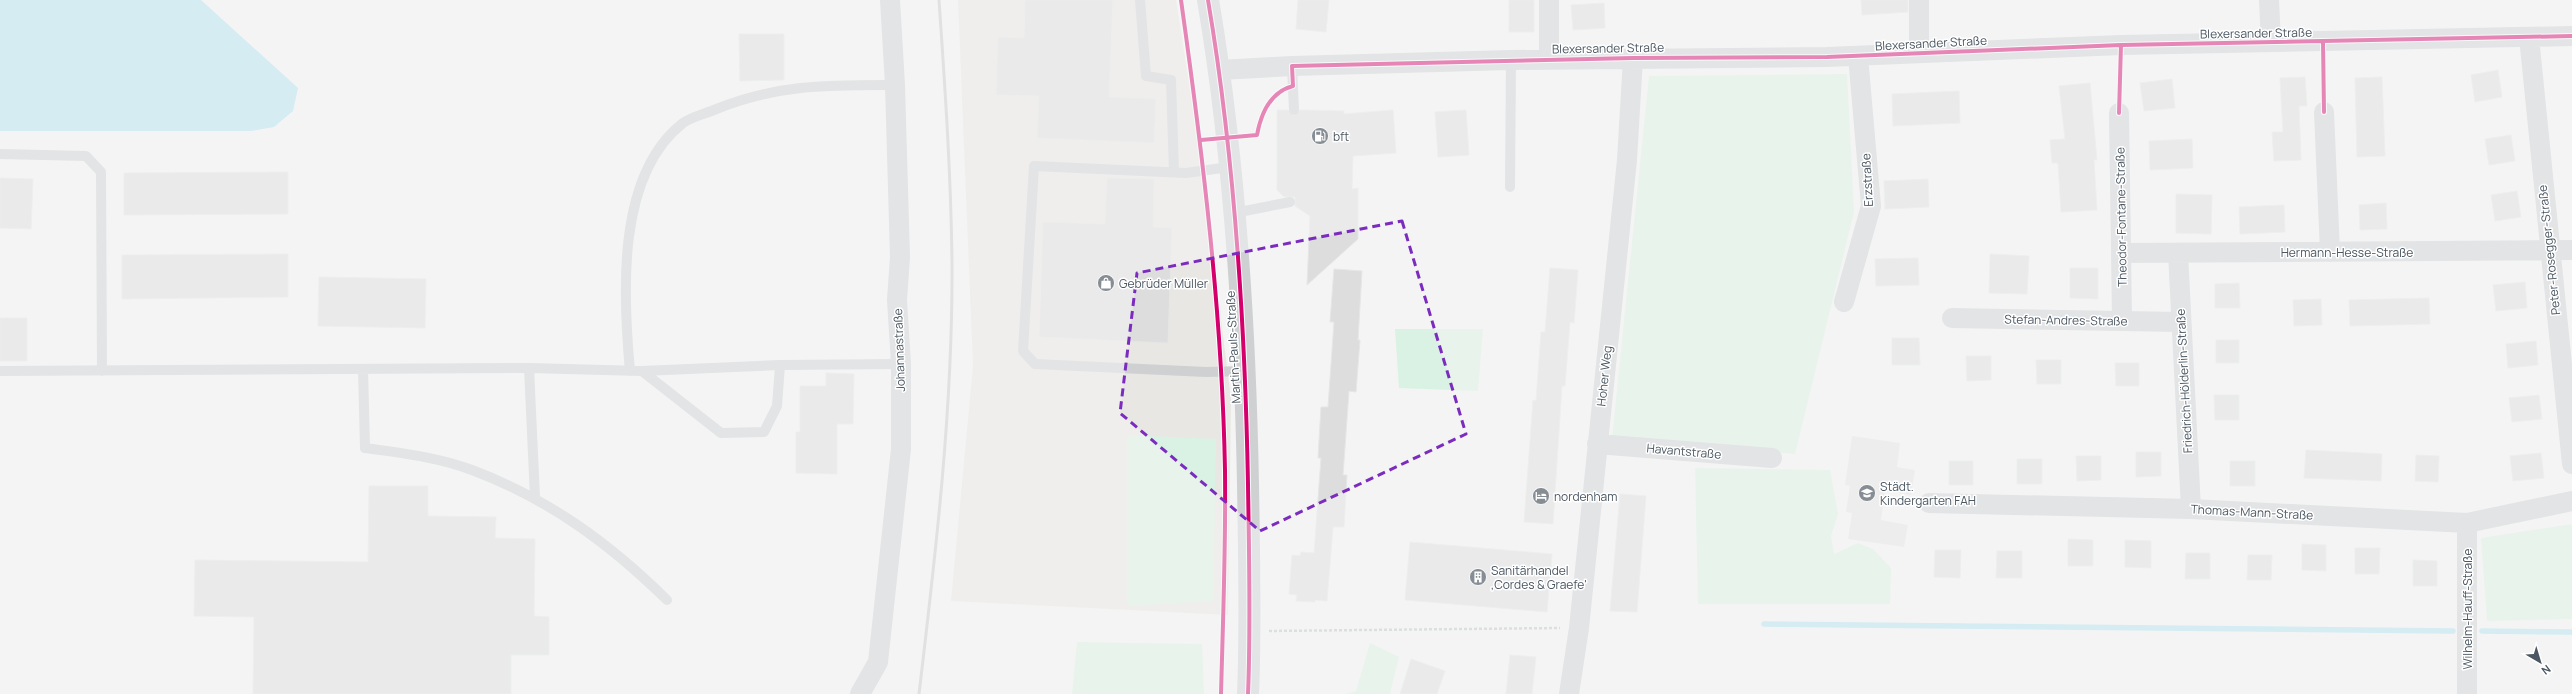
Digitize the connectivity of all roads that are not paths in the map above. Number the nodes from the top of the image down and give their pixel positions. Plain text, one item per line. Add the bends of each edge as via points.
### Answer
1 (890, 0) edge
2 (1140, 0) edge
3 (1208, 0) edge
4 (1549, 0) edge
5 (1919, 0) edge
6 (2269, 0) edge
7 (2529, 36) junction
8 (2572, 36) edge
9 (2271, 42) junction
10 (1919, 52) junction
11 (1858, 56) junction
12 (1633, 58) junction
13 (1550, 59) junction
14 (1511, 60) junction
15 (1292, 66) junction
16 (1220, 70) junction
17 (895, 86) junction
18 (1294, 110) dead end
19 (2324, 112) dead end
20 (2119, 113) dead end
21 (0, 154) edge
22 (1229, 167) junction
23 (1174, 172) junction
24 (1510, 187) dead end
25 (1290, 202) dead end
26 (1234, 213) junction
27 (2572, 250) edge
28 (2549, 251) junction
29 (2330, 252) junction
30 (2122, 253) junction
31 (2178, 254) junction
32 (1844, 302) dead end
33 (1952, 318) dead end
34 (2122, 320) junction
35 (2181, 322) junction
36 (901, 364) junction
37 (780, 365) junction
38 (530, 368) junction
39 (363, 369) junction
40 (0, 371) edge
41 (102, 371) junction
42 (630, 371) junction
43 (642, 371) junction
44 (1246, 371) junction
45 (1597, 444) junction
46 (1772, 458) dead end
47 (2572, 464) edge
48 (535, 497) junction
49 (2572, 500) edge
50 (1929, 503) dead end
51 (2191, 509) junction
52 (2466, 523) junction
53 (667, 600) dead end
54 (860, 694) edge
55 (1248, 694) edge
56 (1569, 694) edge
57 (2467, 694) edge

1 - 17 street, Johannastraße
2 - 23 lane via 1146,76 1171,80
3 - 16 street, Martin-Pauls-Straße
4 - 13 street
5 - 10 street
6 - 9 street
7 - 8 street, Blexersander Straße
7 - 9 street, Blexersander Straße
7 - 28 street, Peter-Rosegger-Straße
9 - 10 street, Blexersander Straße
10 - 11 street, Blexersander Straße
11 - 12 street, Blexersander Straße
11 - 32 street, Erzstraße via 1871,206
12 - 13 street, Blexersander Straße
12 - 45 street, Hoher Weg via 1627,160
13 - 14 street, Blexersander Straße
14 - 15 street, Blexersander Straße
14 - 24 lane
15 - 16 street, Blexersander Straße
15 - 18 lane
16 - 22 street, Martin-Pauls-Straße
17 - 36 street, Johannastraße via 900,257 897,300
17 - 42 lane via 794,88 746,97 684,122 659,148 640,180 626,257 626,325
19 - 29 street
20 - 30 street, Theodor-Fontane-Straße
21 - 41 lane via 86,156 101,172
22 - 23 lane via 1186,173
22 - 26 street, Martin-Pauls-Straße
23 - 44 lane via 1034,166 1023,351 1035,364 1206,372
25 - 26 lane
26 - 44 street, Martin-Pauls-Straße
27 - 28 street, Hermann-Hesse-Straße
28 - 29 street, Hermann-Hesse-Straße
28 - 47 street, Peter-Rosegger-Straße
29 - 31 street, Hermann-Hesse-Straße
30 - 31 street, Hermann-Hesse-Straße
30 - 34 street, Theodor-Fontane-Straße
31 - 35 street, Friedrich-Hölderlin-Straße
33 - 34 street, Stefan-Andres-Straße
34 - 35 street, Stefan-Andres-Straße
35 - 51 street, Friedrich-Hölderlin-Straße
36 - 37 lane
36 - 54 street, Johannastraße via 901,449 878,662
37 - 43 lane
37 - 43 lane via 777,406 764,432 720,433
38 - 39 lane
38 - 42 lane
38 - 48 lane
39 - 41 lane
39 - 48 lane via 365,448 416,456 471,469
40 - 41 lane
42 - 43 lane
44 - 55 street, Martin-Pauls-Straße via 1251,631
45 - 46 street, Havantstraße
45 - 56 street, Hoher Weg via 1579,628
48 - 53 lane via 564,514 612,550
49 - 52 street, Thomas-Mann-Straße
50 - 51 street, Thomas-Mann-Straße
51 - 52 street, Thomas-Mann-Straße
52 - 57 street, Wilhelm-Hauff-Straße

